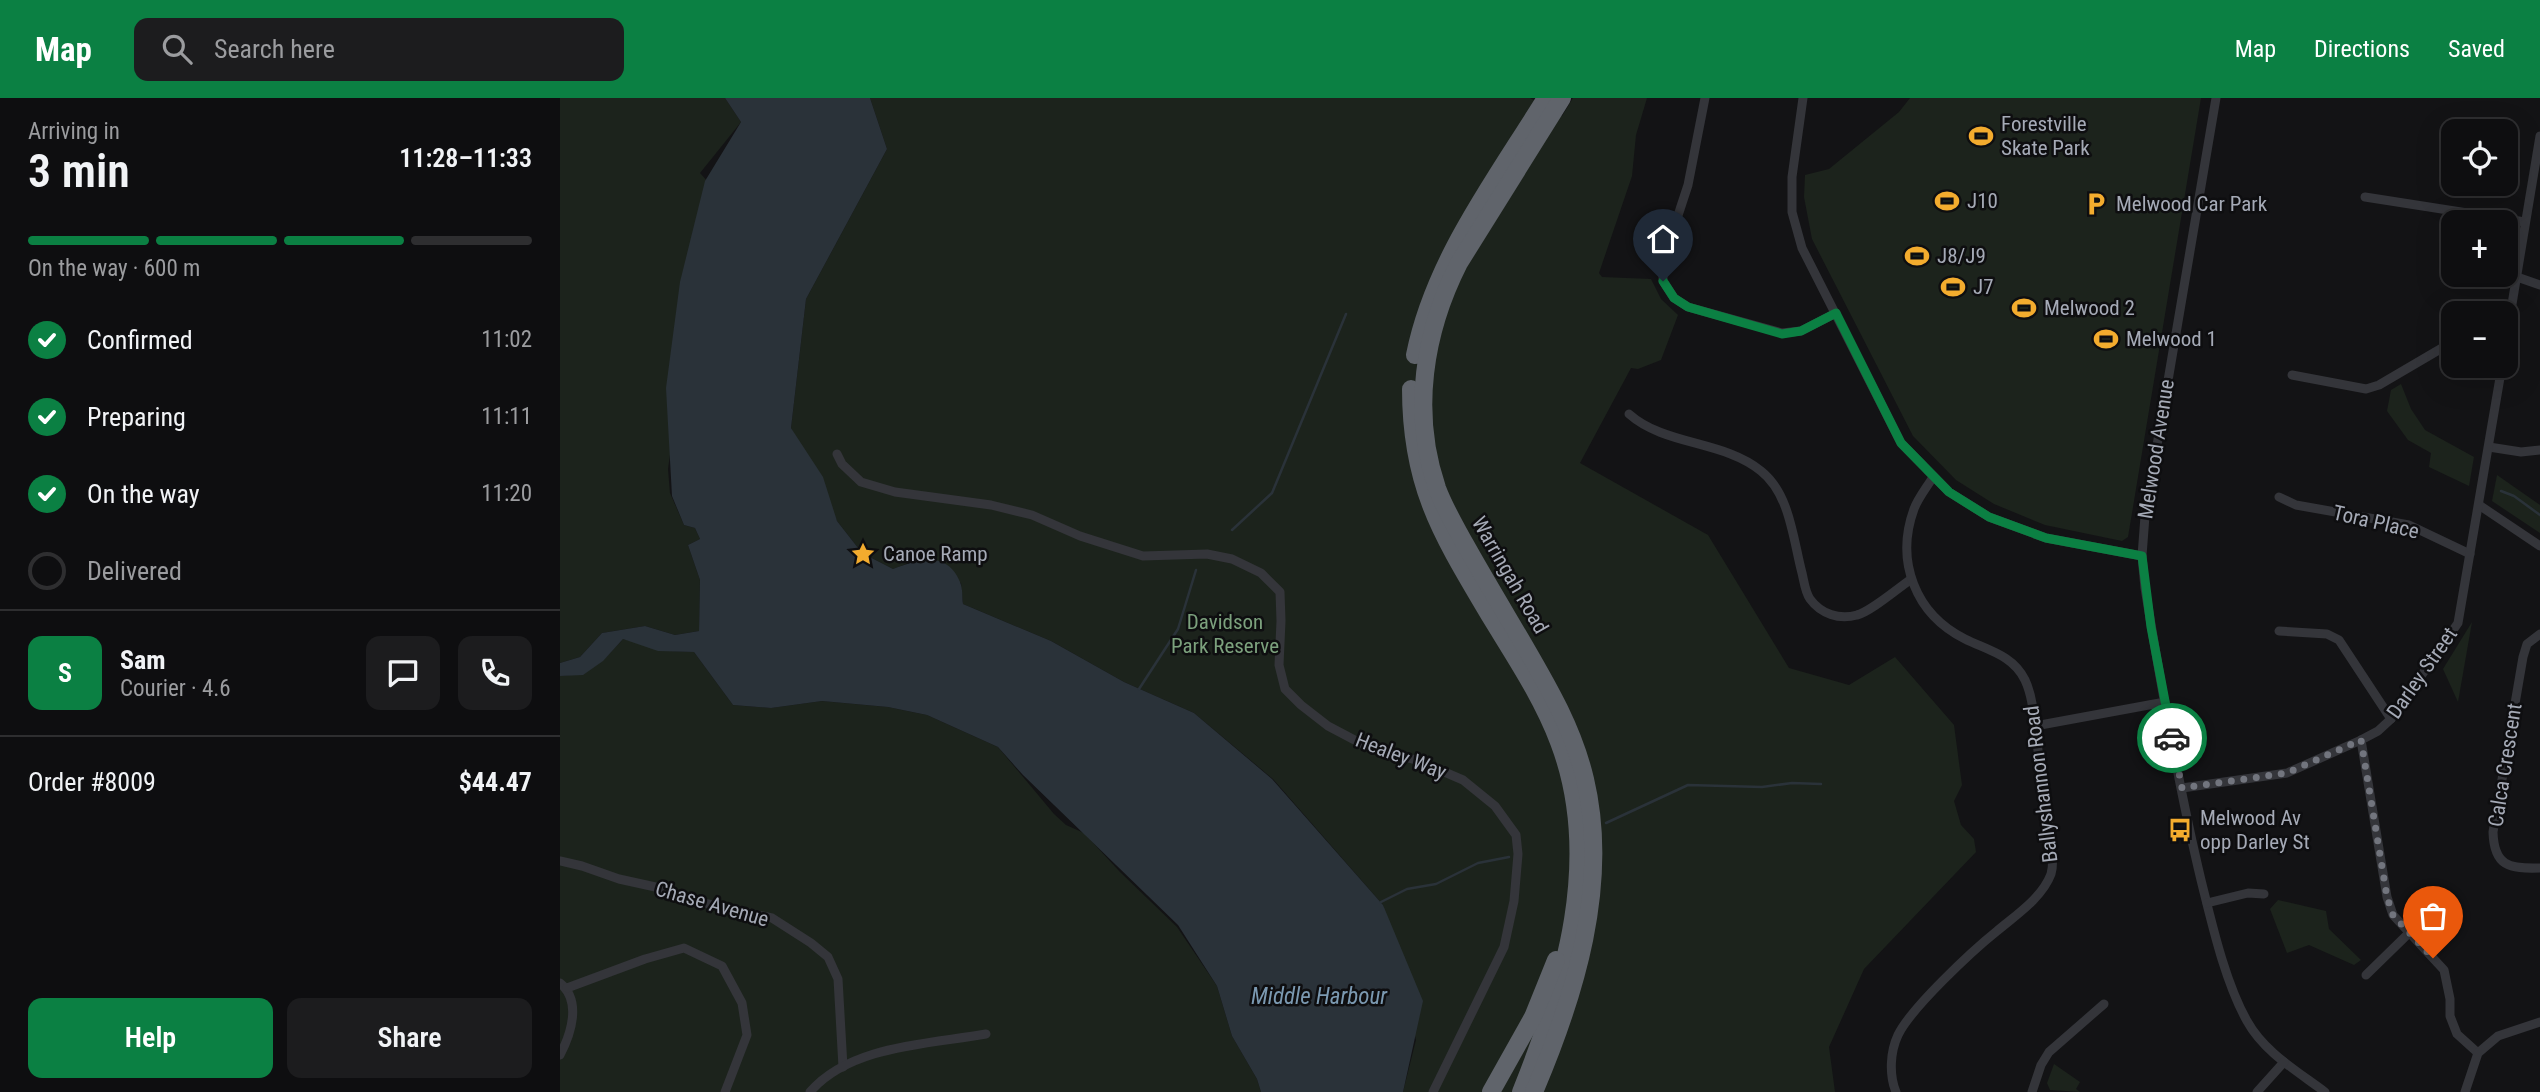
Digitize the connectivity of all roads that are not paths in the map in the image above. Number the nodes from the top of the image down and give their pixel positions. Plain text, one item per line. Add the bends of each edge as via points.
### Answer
1 (1546, 98) edge
2 (1562, 98) edge
3 (1705, 98) edge
4 (1803, 98) edge
5 (2216, 98) edge
6 (2540, 136) edge
7 (2365, 197) dead end
8 (2525, 222) junction
9 (2518, 264) edge
10 (2518, 277) edge
11 (2540, 285) edge
12 (1836, 313) junction
13 (2441, 349) edge
14 (2292, 375) dead end
15 (2500, 378) edge
16 (1629, 414) dead end
17 (2489, 447) junction
18 (2540, 450) edge
19 (837, 454) dead end
20 (1933, 477) junction
21 (2279, 498) dead end
22 (2479, 505) junction
23 (2540, 546) edge
24 (2470, 554) junction
25 (2142, 556) junction
26 (1910, 580) junction
27 (2279, 631) dead end
28 (2540, 634) edge
29 (2165, 702) junction
30 (2391, 719) junction
31 (2035, 726) junction
32 (2361, 740) junction
33 (2182, 788) junction
34 (560, 861) edge
35 (2540, 868) edge
36 (2264, 894) dead end
37 (2207, 903) junction
38 (1574, 911) junction
39 (2409, 933) junction
40 (2367, 975) dead end
41 (563, 985) edge
42 (2105, 1004) dead end
43 (2540, 1022) edge
44 (986, 1034) dead end
45 (2478, 1053) junction
46 (560, 1055) edge
47 (2284, 1062) junction
48 (843, 1068) junction
49 (725, 1092) edge
50 (810, 1092) edge
51 (1433, 1092) edge
52 (1492, 1092) edge
53 (1521, 1092) edge
54 (1534, 1092) edge
55 (1896, 1092) edge
56 (2032, 1092) edge
57 (2256, 1092) edge
58 (2325, 1092) edge
59 (2465, 1092) edge

1 - 38 highway, Warringah Road via 1432,292 1415,354 1411,421 1420,474 1436,519 1544,707 1559,743 1577,822
2 - 54 highway, Warringah Road via 1448,285 1427,354 1423,391 1424,429 1437,489 1558,702 1572,735 1590,807 1593,854 1580,962
3 - 12 street via 1688,185 1662,261 1663,281 1674,298 1688,307 1782,334 1801,331
4 - 12 street via 1792,212 1802,248
5 - 25 street, Melwood Avenue
6 - 8 street
7 - 8 street
8 - 9 street
10 - 11 street
12 - 20 street via 1901,443
13 - 14 street via 2366,389
15 - 17 street, Darley Street
16 - 26 street via 1642,426 1741,458 1762,471 1784,505 1808,597 1821,611 1841,618 1860,615
17 - 18 street
17 - 22 street, Darley Street
19 - 51 street, Healey Way via 861,482 895,492 991,505 1143,556 1207,554 1232,559 1261,573 1280,592 1279,665 1285,689 1301,705 1364,745 1463,780 1495,806 1516,835 1512,913 1504,947
20 - 25 street via 1989,517 2046,538
20 - 26 street, Ballyshannon Road via 1915,506 1908,531
21 - 24 street, Tora Place via 2409,525
22 - 23 street
22 - 24 street, Darley Street
24 - 30 street, Darley Street via 2458,623
25 - 29 street, Melwood Avenue
26 - 31 street, Ballyshannon Road via 1928,609 1948,629 2016,666 2030,694
27 - 30 street via 2327,634 2339,640
28 - 35 street, Calca Crescent via 2527,644 2523,657 2493,832 2493,847 2500,859 2516,869
29 - 31 street
29 - 33 street, Melwood Avenue
30 - 32 street, Darley Street
31 - 55 street, Ballyshannon Road via 2052,872 2042,891 1913,1013 1898,1035 1891,1059
32 - 33 street, Darley Street via 2287,773
32 - 39 street via 2387,897 2393,915
33 - 37 street, Melwood Avenue
34 - 48 street, Chase Avenue via 699,902 772,918 811,943 828,957 838,979
36 - 37 street
37 - 47 street, Melwood Avenue via 2247,1021 2263,1044
38 - 52 highway via 1550,979
38 - 53 highway, Warringah Road via 1558,992
39 - 40 street
39 - 45 street via 2444,970 2457,1034
41 - 46 street via 573,1016
41 - 49 street via 684,948 722,966 742,1003 747,1035
42 - 56 street via 2049,1052
43 - 45 street via 2498,1036
44 - 48 street via 928,1041 855,1060
45 - 59 street
47 - 57 street
47 - 58 street, Melwood Avenue
48 - 50 street

